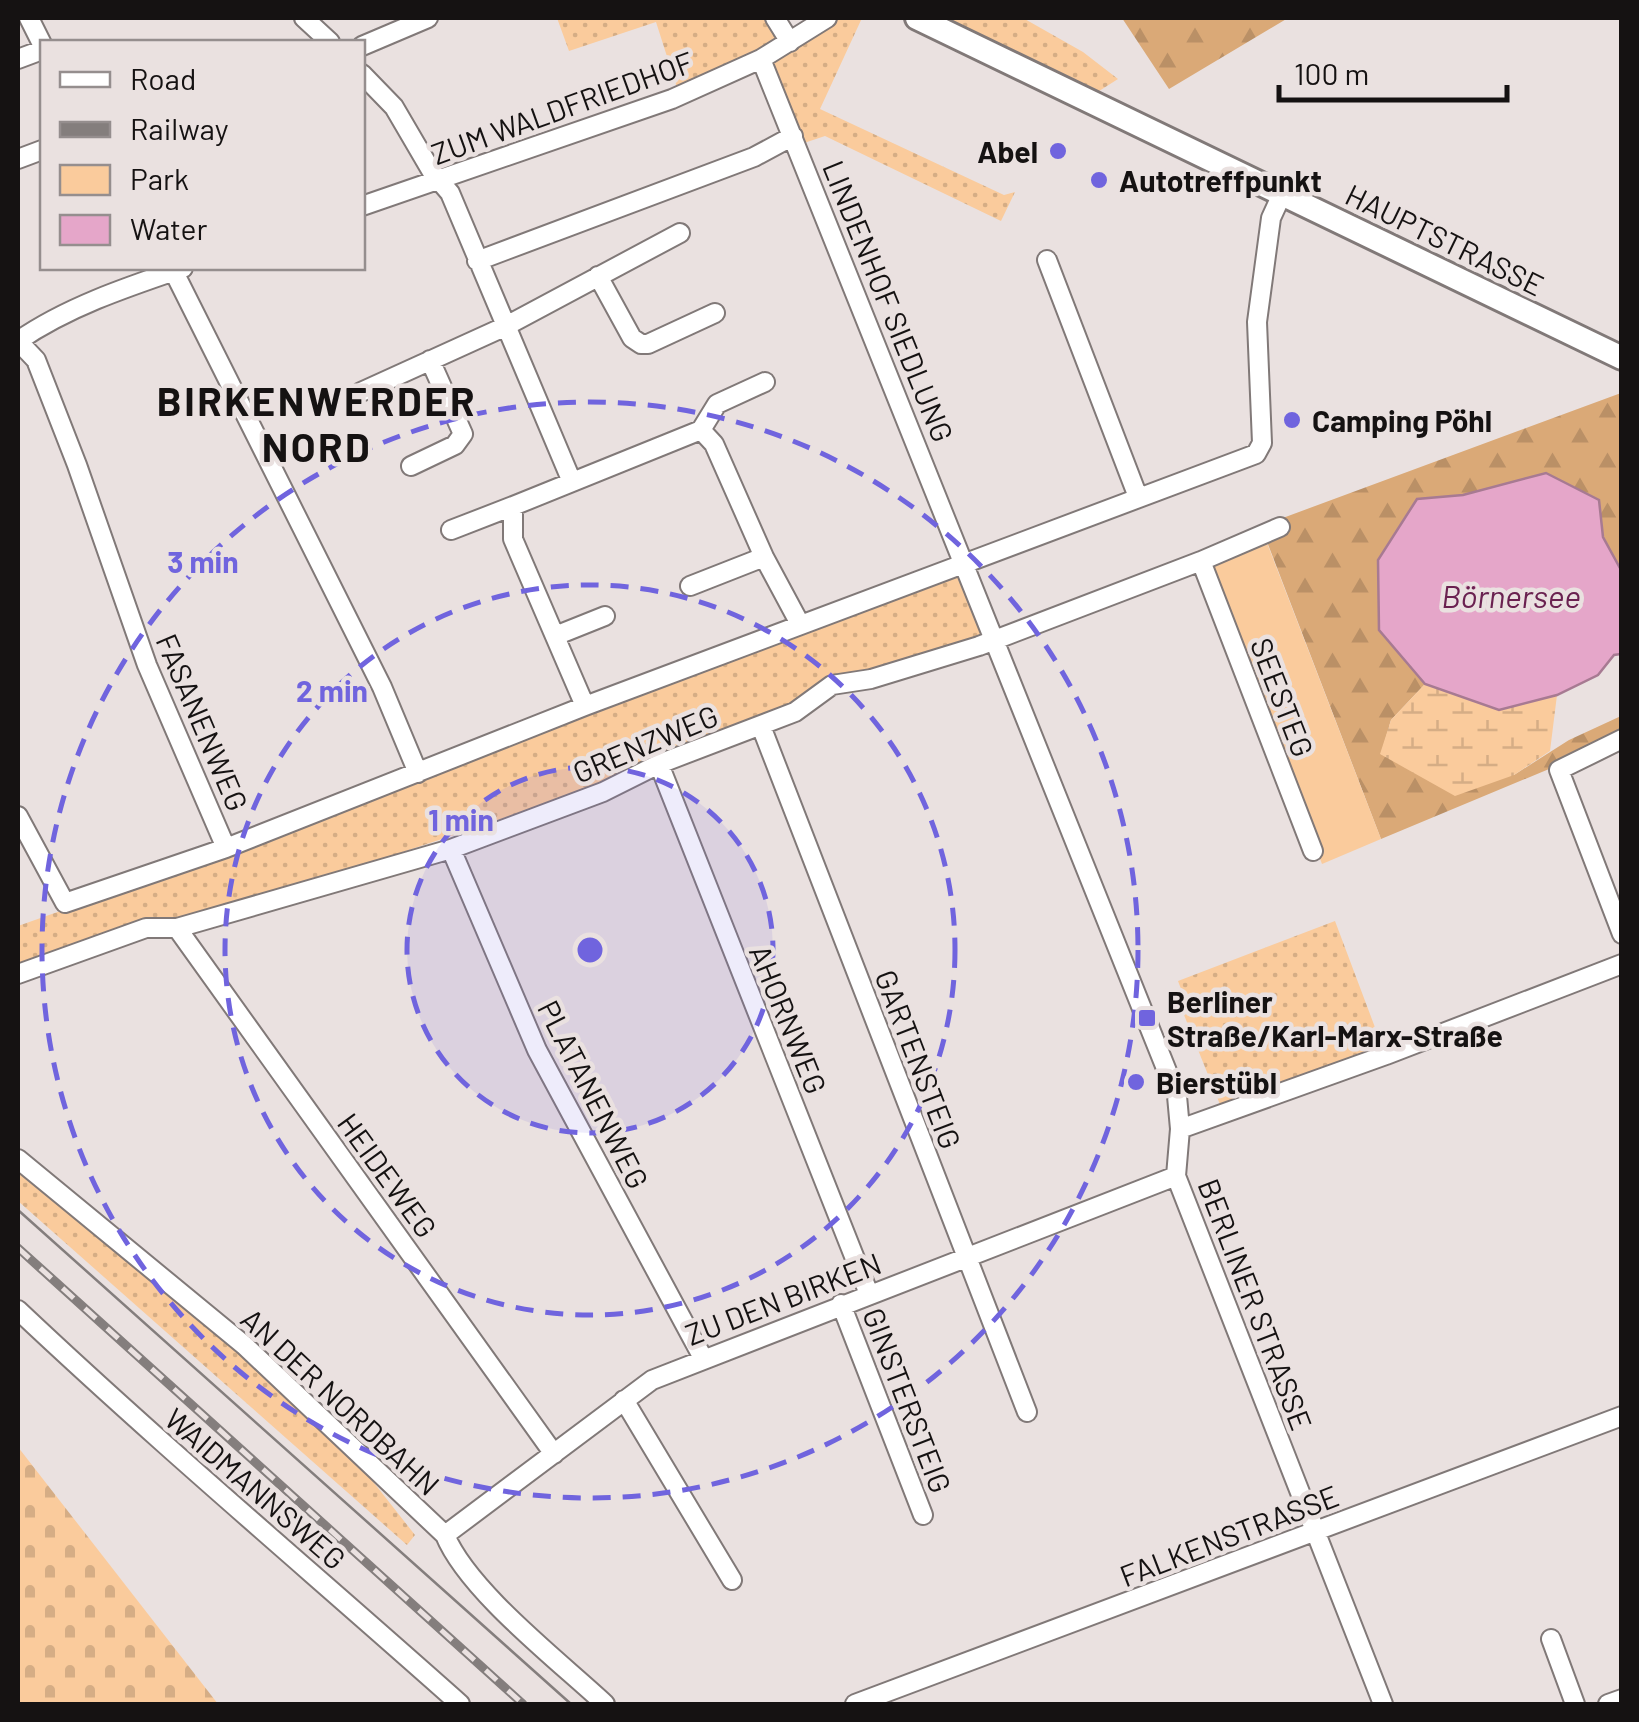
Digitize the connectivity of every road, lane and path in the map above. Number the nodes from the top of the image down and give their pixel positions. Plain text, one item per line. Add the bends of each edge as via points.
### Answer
1 (29, 18) edge
2 (304, 18) edge
3 (428, 18) edge
4 (775, 18) edge
5 (827, 18) edge
6 (918, 18) edge
7 (328, 40) edge
8 (790, 42) junction
9 (40, 43) edge
10 (365, 45) edge
11 (762, 59) junction
12 (365, 77) edge
13 (793, 136) junction
14 (442, 179) junction
15 (1282, 192) junction
16 (365, 205) edge
17 (680, 233) dead end
18 (1047, 260) dead end
19 (477, 261) junction
20 (173, 270) edge
21 (176, 270) edge
22 (598, 276) junction
23 (714, 313) dead end
24 (504, 327) junction
25 (18, 341) edge
26 (1622, 358) edge
27 (430, 360) junction
28 (765, 382) dead end
29 (361, 392) dead end
30 (701, 430) junction
31 (411, 466) dead end
32 (572, 482) junction
33 (1138, 497) junction
34 (513, 506) junction
35 (1280, 527) dead end
36 (451, 530) dead end
37 (764, 556) junction
38 (1201, 562) junction
39 (962, 565) junction
40 (690, 586) dead end
41 (605, 616) dead end
42 (800, 624) junction
43 (555, 636) junction
44 (996, 640) junction
45 (585, 706) junction
46 (760, 726) junction
47 (1622, 738) edge
48 (659, 764) junction
49 (418, 772) junction
50 (18, 816) edge
51 (226, 848) junction
52 (450, 848) junction
53 (1313, 852) dead end
54 (177, 928) junction
55 (1622, 934) edge
56 (1621, 965) edge
57 (18, 974) edge
58 (1180, 1128) junction
59 (18, 1159) edge
60 (1176, 1176) junction
61 (966, 1256) junction
62 (868, 1294) junction
63 (841, 1304) junction
64 (18, 1310) edge
65 (703, 1358) junction
66 (624, 1400) junction
67 (1026, 1412) dead end
68 (1622, 1416) edge
69 (554, 1454) junction
70 (923, 1515) dead end
71 (1315, 1532) junction
72 (445, 1536) junction
73 (732, 1580) dead end
74 (1551, 1639) dead end
75 (1622, 1700) edge
76 (460, 1704) edge
77 (605, 1704) edge
78 (855, 1704) edge
79 (1383, 1704) edge
80 (1575, 1704) edge
81 (1608, 1704) edge

1 - 9 street
2 - 7 street
3 - 10 street
4 - 8 street
5 - 8 street, ZUM WALDFRIEDHOF
6 - 15 main road, HAUPTSTRASSE
8 - 11 street, ZUM WALDFRIEDHOF
11 - 13 street, LINDENHOF SIEDLUNG
11 - 14 street, ZUM WALDFRIEDHOF via 672,99
12 - 14 street via 394,107
13 - 19 street
13 - 39 street, LINDENHOF SIEDLUNG
14 - 16 street, ZUM WALDFRIEDHOF
14 - 19 street
15 - 26 main road, HAUPTSTRASSE
15 - 33 street via 1271,218 1257,322 1262,443 1256,454
17 - 22 street
18 - 33 street
19 - 24 street
20 - 25 street via 43,324
21 - 49 street
22 - 23 street via 641,344
22 - 24 street
24 - 27 street
24 - 32 street
25 - 51 street, FASANENWEG via 36,360 147,665
27 - 29 street
27 - 31 street via 463,434 455,445
28 - 30 street via 717,404
30 - 32 street
30 - 37 street via 714,444
32 - 34 street
33 - 39 street
34 - 36 street
34 - 43 street via 513,538
35 - 38 street, GRENZWEG
37 - 40 street
37 - 42 street
38 - 44 street, GRENZWEG
38 - 53 street, SEESTEG
39 - 42 street, GRENZWEG
39 - 44 street, LINDENHOF SIEDLUNG
41 - 43 street
42 - 45 street, GRENZWEG
43 - 45 street
44 - 46 street, GRENZWEG via 832,685 795,712
44 - 58 street, BERLINER STRASSE via 1177,1096
45 - 49 street, GRENZWEG
46 - 48 street, GRENZWEG
46 - 61 street, GARTENSTEIG
47 - 55 street via 1558,770
48 - 52 street, GRENZWEG via 603,792
48 - 62 street, AHORNWEG
49 - 51 street, GRENZWEG
50 - 51 street, GRENZWEG via 65,903
52 - 54 street, GRENZWEG
52 - 65 street, PLATANENWEG via 537,1050
54 - 57 street, GRENZWEG via 146,928
54 - 69 street, HEIDEWEG
56 - 58 street
58 - 60 street, BERLINER STRASSE
59 - 72 street, AN DER NORDBAHN via 244,1345
60 - 61 street, ZU DEN BIRKEN
60 - 71 street, BERLINER STRASSE
61 - 62 street, ZU DEN BIRKEN
61 - 67 street, GARTENSTEIG
62 - 63 street, ZU DEN BIRKEN
63 - 65 street, ZU DEN BIRKEN
63 - 70 street, GINSTERSTEIG
64 - 76 street, WAIDMANNSWEG
65 - 66 street, ZU DEN BIRKEN
66 - 69 street, ZU DEN BIRKEN
66 - 73 street
68 - 71 street, FALKENSTRASSE
69 - 72 street, ZU DEN BIRKEN
71 - 78 street, FALKENSTRASSE
71 - 79 street, BERLINER STRASSE
72 - 77 street, AN DER NORDBAHN via 478,1586
74 - 80 street
75 - 81 street

